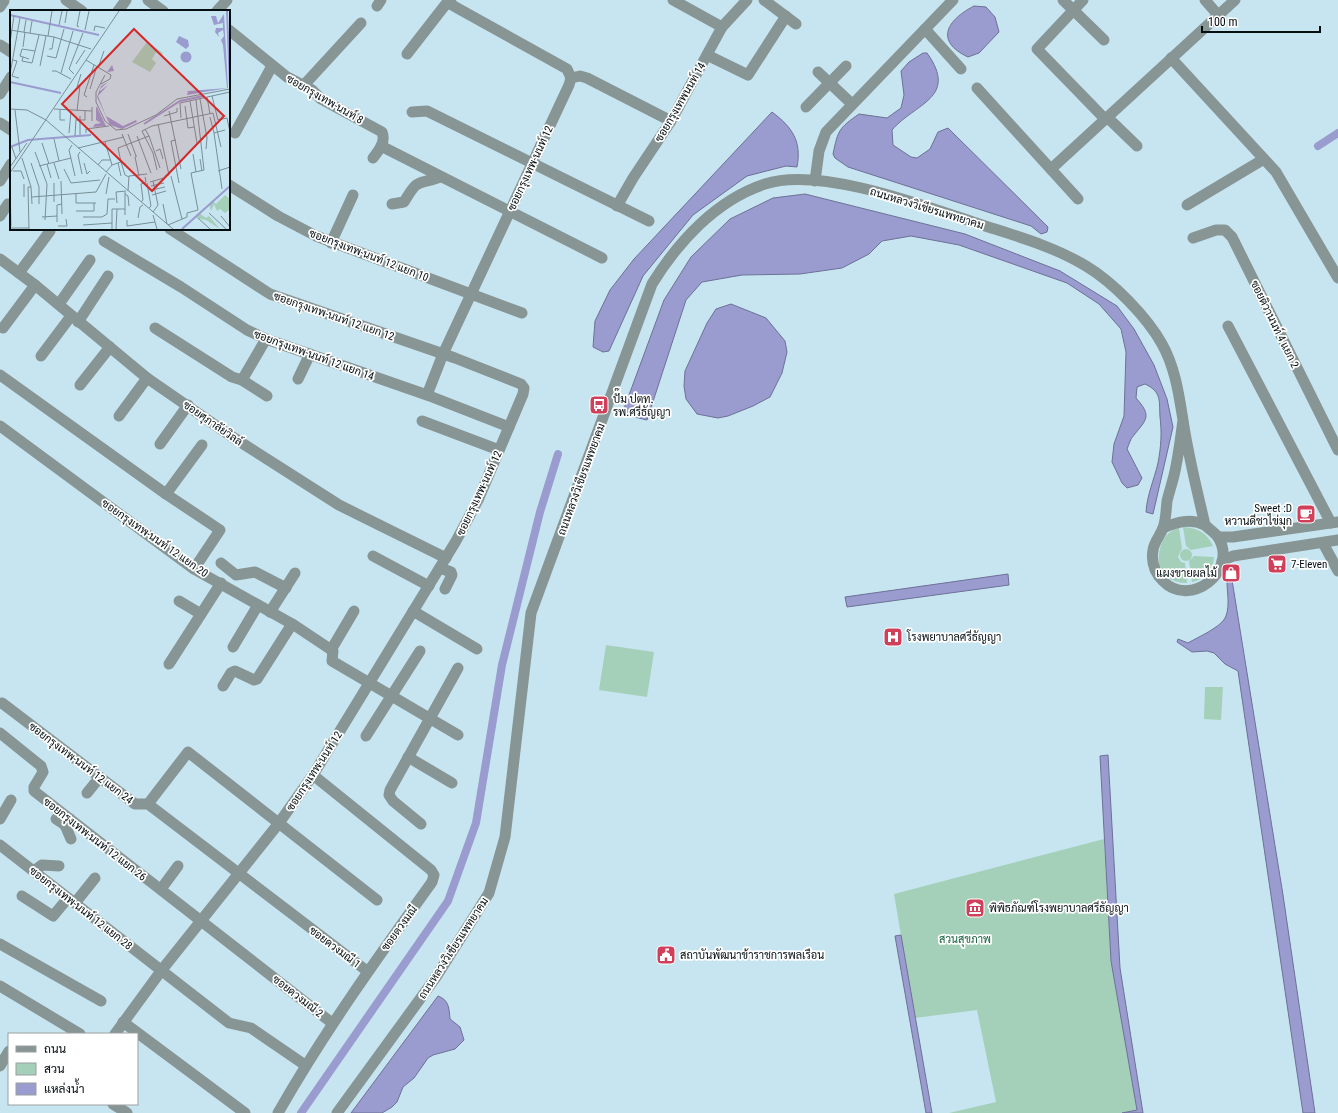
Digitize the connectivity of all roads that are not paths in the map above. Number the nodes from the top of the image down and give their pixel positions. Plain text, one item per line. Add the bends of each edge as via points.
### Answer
1 (66, 0) edge
2 (126, 0) edge
3 (148, 0) edge
4 (227, 0) edge
5 (450, 0) edge
6 (673, 0) edge
7 (746, 0) edge
8 (764, 0) edge
9 (953, 0) edge
10 (1063, 0) edge
11 (1083, 0) edge
12 (1206, 0) edge
13 (1235, 0) edge
14 (81, 10) edge
15 (119, 10) edge
16 (162, 10) edge
17 (218, 10) edge
18 (1073, 10) junction
19 (1218, 15) junction
20 (786, 16) junction
21 (361, 23) dead end
22 (796, 24) dead end
23 (722, 27) junction
24 (925, 29) junction
25 (230, 31) edge
26 (1104, 40) dead end
27 (0, 45) edge
28 (10, 51) edge
29 (407, 54) dead end
30 (707, 56) junction
31 (1171, 58) junction
32 (272, 66) junction
33 (846, 66) dead end
34 (961, 69) dead end
35 (818, 72) dead end
36 (571, 78) junction
37 (10, 79) edge
38 (830, 83) junction
39 (304, 85) junction
40 (977, 88) dead end
41 (0, 94) edge
42 (852, 104) junction
43 (806, 107) dead end
44 (412, 112) dead end
45 (1106, 118) junction
46 (671, 121) junction
47 (0, 123) edge
48 (10, 129) edge
49 (235, 133) dead end
50 (381, 146) junction
51 (1136, 146) dead end
52 (373, 158) dead end
53 (1264, 159) junction
54 (532, 162) junction
55 (10, 166) edge
56 (1051, 169) junction
57 (440, 177) junction
58 (0, 181) edge
59 (815, 181) junction
60 (230, 186) edge
61 (353, 194) dead end
62 (1078, 199) dead end
63 (8, 204) dead end
64 (392, 204) dead end
65 (1187, 205) dead end
66 (616, 206) junction
67 (509, 211) junction
68 (0, 216) edge
69 (649, 221) dead end
70 (172, 230) edge
71 (50, 231) dead end
72 (1193, 238) dead end
73 (104, 241) dead end
74 (331, 243) junction
75 (602, 258) dead end
76 (0, 259) edge
77 (90, 260) dead end
78 (19, 273) junction
79 (108, 276) dead end
80 (1338, 278) edge
81 (35, 284) junction
82 (470, 294) junction
83 (59, 304) junction
84 (522, 313) dead end
85 (74, 319) junction
86 (1228, 326) dead end
87 (3, 328) dead end
88 (156, 328) dead end
89 (266, 339) junction
90 (110, 347) junction
91 (310, 354) junction
92 (443, 354) junction
93 (41, 356) dead end
94 (0, 375) edge
95 (147, 378) junction
96 (298, 379) dead end
97 (242, 380) junction
98 (80, 385) dead end
99 (427, 395) junction
100 (266, 396) dead end
101 (188, 405) junction
102 (119, 416) dead end
103 (1182, 420) junction
104 (422, 421) dead end
105 (0, 426) edge
106 (509, 427) junction
107 (160, 444) dead end
108 (202, 445) dead end
109 (500, 450) junction
110 (1338, 450) edge
111 (166, 494) junction
112 (1335, 522) edge
113 (1205, 525) junction
114 (1163, 528) junction
115 (1261, 534) junction
116 (1218, 537) junction
117 (1338, 540) edge
118 (1323, 543) junction
119 (1261, 552) junction
120 (373, 556) dead end
121 (1222, 561) junction
122 (221, 563) dead end
123 (443, 563) junction
124 (194, 569) junction
125 (1338, 571) edge
126 (296, 573) dead end
127 (220, 583) junction
128 (429, 586) junction
129 (286, 588) junction
130 (445, 589) dead end
131 (179, 601) dead end
132 (258, 605) junction
133 (354, 611) dead end
134 (413, 611) junction
135 (270, 612) junction
136 (201, 614) junction
137 (292, 624) junction
138 (234, 647) dead end
139 (477, 649) dead end
140 (331, 650) junction
141 (420, 651) dead end
142 (169, 664) dead end
143 (458, 668) dead end
144 (369, 682) junction
145 (223, 686) dead end
146 (392, 696) junction
147 (2, 704) dead end
148 (430, 718) junction
149 (0, 733) edge
150 (458, 735) dead end
151 (366, 736) dead end
152 (408, 757) junction
153 (313, 775) junction
154 (100, 777) junction
155 (452, 784) dead end
156 (87, 793) dead end
157 (11, 800) dead end
158 (148, 804) junction
159 (0, 819) edge
160 (64, 821) junction
161 (279, 823) junction
162 (421, 824) dead end
163 (70, 839) dead end
164 (0, 845) edge
165 (59, 866) dead end
166 (178, 866) dead end
167 (34, 871) junction
168 (238, 873) junction
169 (95, 878) dead end
170 (161, 889) junction
171 (22, 896) dead end
172 (377, 900) dead end
173 (72, 901) junction
174 (202, 921) junction
175 (303, 922) joint
176 (0, 944) edge
177 (161, 971) junction
178 (367, 971) junction
179 (0, 986) edge
180 (101, 1001) dead end
181 (123, 1022) junction
182 (332, 1023) junction
183 (78, 1033) edge
184 (116, 1033) edge
185 (138, 1033) edge
186 (138, 1033) edge
187 (8, 1053) edge
188 (306, 1065) junction
189 (0, 1066) edge
190 (115, 1105) edge
191 (127, 1113) edge
192 (245, 1113) edge
193 (278, 1113) edge
194 (337, 1113) edge

1 - 14 street
2 - 15 street
3 - 16 street
4 - 17 street
5 - 29 street
5 - 36 street via 459,9 567,69
6 - 23 street
7 - 23 street, ซอยกรุงเทพนนท์ 14
8 - 20 street
9 - 24 street
10 - 18 street
11 - 18 street
12 - 19 street
13 - 19 street
18 - 26 street
18 - 45 street via 1037,49
19 - 31 street
20 - 22 street
20 - 30 street via 748,75
21 - 39 street
23 - 30 street, ซอยกรุงเทพนนท์ 14
24 - 34 street
24 - 42 street
25 - 32 street, ซอยกรุงเทพ-นนท์ 8
27 - 28 street
30 - 46 street, ซอยกรุงเทพนนท์ 14
31 - 45 street
31 - 53 street
32 - 39 street, ซอยกรุงเทพ-นนท์ 8
32 - 49 street
33 - 38 street
35 - 38 street
36 - 46 street via 587,78
36 - 54 street, ซอยกรุงเทพ-นนท์ 12
37 - 41 street
38 - 42 street
38 - 43 street
39 - 50 street, ซอยกรุงเทพ-นนท์ 8 via 321,99 382,132 384,137
40 - 56 street
42 - 59 street via 826,132 819,151
44 - 54 street via 427,111
45 - 51 street
45 - 56 street
46 - 66 street, ซอยกรุงเทพนนท์ 14
47 - 48 street
50 - 52 street
50 - 57 street
53 - 65 street
53 - 80 street via 1282,181
54 - 66 street
54 - 67 street, ซอยกรุงเทพ-นนท์ 12
55 - 58 street
56 - 62 street
57 - 64 street via 417,184 404,202
57 - 67 street
59 - 103 street, ถนนหลวงวิเชียรแพทยาคม via 874,191 1054,249 1087,267 1128,300 1162,345 1174,373
59 - 194 street, ถนนหลวงวิเชียรแพทยาคม via 790,179 744,192 714,213 686,238 652,284 531,613 505,838 489,893 436,977
60 - 74 street, ซอยกรุงเทพ-นนท์ 12 แยก 10 via 278,216
61 - 74 street
63 - 68 street
66 - 69 street
67 - 75 street
67 - 82 street, ซอยกรุงเทพ-นนท์ 12
70 - 92 street, ซอยกรุงเทพ-นนท์ 12 แยก 12 via 270,294
71 - 78 street
72 - 110 street, ซอยติวานนท์ 4 แยก 2 via 1220,230 1225,230 1232,237
73 - 89 street, ซอยกรุงเทพ-นนท์ 12 แยก 14 via 247,330
74 - 82 street, ซอยกรุงเทพ-นนท์ 12 แยก 10
76 - 78 street, ซอยศุภาลัยวิลล์
77 - 83 street
78 - 81 street, ซอยศุภาลัยวิลล์
79 - 85 street
81 - 83 street, ซอยศุภาลัยวิลล์
81 - 87 street
82 - 84 street, ซอยกรุงเทพ-นนท์ 12 แยก 10
82 - 92 street, ซอยกรุงเทพ-นนท์ 12
83 - 85 street, ซอยศุภาลัยวิลล์
85 - 90 street, ซอยศุภาลัยวิลล์
85 - 93 street
86 - 112 street
88 - 97 street via 232,377
89 - 91 street, ซอยกรุงเทพ-นนท์ 12 แยก 14
89 - 97 street
90 - 95 street, ซอยศุภาลัยวิลล์
90 - 98 street
91 - 96 street
91 - 99 street, ซอยกรุงเทพ-นนท์ 12 แยก 14
92 - 99 street
92 - 106 street, ซอยกรุงเทพ-นนท์ 12 via 521,384 524,388 523,394
94 - 111 street
95 - 101 street, ซอยศุภาลัยวิลล์
95 - 102 street
97 - 100 street
99 - 106 street, ซอยกรุงเทพ-นนท์ 12 แยก 14
101 - 107 street
101 - 123 street, ซอยศุภาลัยวิลล์ via 231,436 339,505
103 - 113 street, ถนนหลวงวิเชียรแพทยาคม
103 - 114 street, ถนนหลวงวิเชียรแพทยาคม via 1176,467
104 - 109 street
105 - 124 street, ซอยกรุงเทพ-นนท์ 12 แยก 20
106 - 109 street, ซอยกรุงเทพ-นนท์ 12
108 - 111 street
109 - 123 street, ซอยกรุงเทพ-นนท์ 12 via 478,500
111 - 124 street via 220,530
112 - 115 street
113 - 114 street via 1187,520
113 - 116 street
114 - 121 street, ถนนหลวงวิเชียรแพทยาคม via 1153,550 1153,562 1156,572 1164,582 1174,588 1186,591 1200,588 1214,578
115 - 116 street
115 - 119 street
116 - 121 street
117 - 118 street
118 - 119 street
118 - 125 street
119 - 121 street via 1233,556
120 - 128 street
122 - 129 street via 236,575 255,572
123 - 128 street, ซอยกรุงเทพ-นนท์ 12
123 - 130 street via 452,575
124 - 127 street, ซอยกรุงเทพ-นนท์ 12 แยก 20
126 - 129 street
127 - 132 street, ซอยกรุงเทพ-นนท์ 12 แยก 20
127 - 136 street
128 - 134 street, ซอยกรุงเทพ-นนท์ 12
129 - 135 street
131 - 136 street
132 - 135 street, ซอยกรุงเทพ-นนท์ 12 แยก 20
132 - 138 street
133 - 140 street
134 - 139 street
134 - 144 street, ซอยกรุงเทพ-นนท์ 12
135 - 137 street, ซอยกรุงเทพ-นนท์ 12 แยก 20
136 - 142 street
137 - 140 street, ซอยกรุงเทพ-นนท์ 12 แยก 20
137 - 145 street via 257,679 235,671
140 - 144 street, ซอยกรุงเทพ-นนท์ 12 แยก 20 via 332,661
141 - 146 street
143 - 148 street
144 - 146 street
144 - 153 street, ซอยกรุงเทพ-นนท์ 12
146 - 148 street
146 - 151 street
147 - 154 street, ซอยกรุงเทพ-นนท์ 12 แยก 24
148 - 150 street
148 - 152 street
149 - 160 street, ซอยกรุงเทพ-นนท์ 12 แยก 26 via 41,766 43,772 34,786 34,791
152 - 155 street
152 - 162 street via 389,795
153 - 161 street, ซอยกรุงเทพ-นนท์ 12
153 - 178 street, ซอยดวงมณี via 434,875 432,882
154 - 156 street
154 - 158 street, ซอยกรุงเทพ-นนท์ 12 แยก 24 via 135,804
157 - 159 street
158 - 161 street via 188,752
158 - 168 street, ซอยกรุงเทพ-นนท์ 12 แยก 24
160 - 163 street
160 - 170 street, ซอยกรุงเทพ-นนท์ 12 แยก 26
161 - 168 street, ซอยกรุงเทพ-นนท์ 12
161 - 172 street
164 - 167 street, ซอยกรุงเทพ-นนท์ 12 แยก 28
165 - 167 street via 42,865
166 - 170 street
167 - 173 street, ซอยกรุงเทพ-นนท์ 12 แยก 28
168 - 174 street, ซอยกรุงเทพ-นนท์ 12
168 - 175 street, ซอยกรุงเทพ-นนท์ 12 แยก 24
169 - 173 street
170 - 174 street, ซอยกรุงเทพ-นนท์ 12 แยก 26
171 - 173 street via 53,916
173 - 177 street, ซอยกรุงเทพ-นนท์ 12 แยก 28
174 - 177 street, ซอยกรุงเทพ-นนท์ 12
174 - 182 street, ซอยดวงมณี 2
175 - 178 street, ซอยดวงมณี 1
176 - 180 street
177 - 181 street, ซอยกรุงเทพ-นนท์ 12
177 - 188 street, ซอยกรุงเทพ-นนท์ 12 แยก 28 via 229,1023 251,1028
178 - 182 street, ซอยดวงมณี
179 - 183 street
181 - 184 street, ซอยกรุงเทพ-นนท์ 12
181 - 185 street
182 - 188 street, ซอยดวงมณี
186 - 192 street
187 - 189 street
188 - 193 street, ซอยดวงมณี
190 - 191 street

